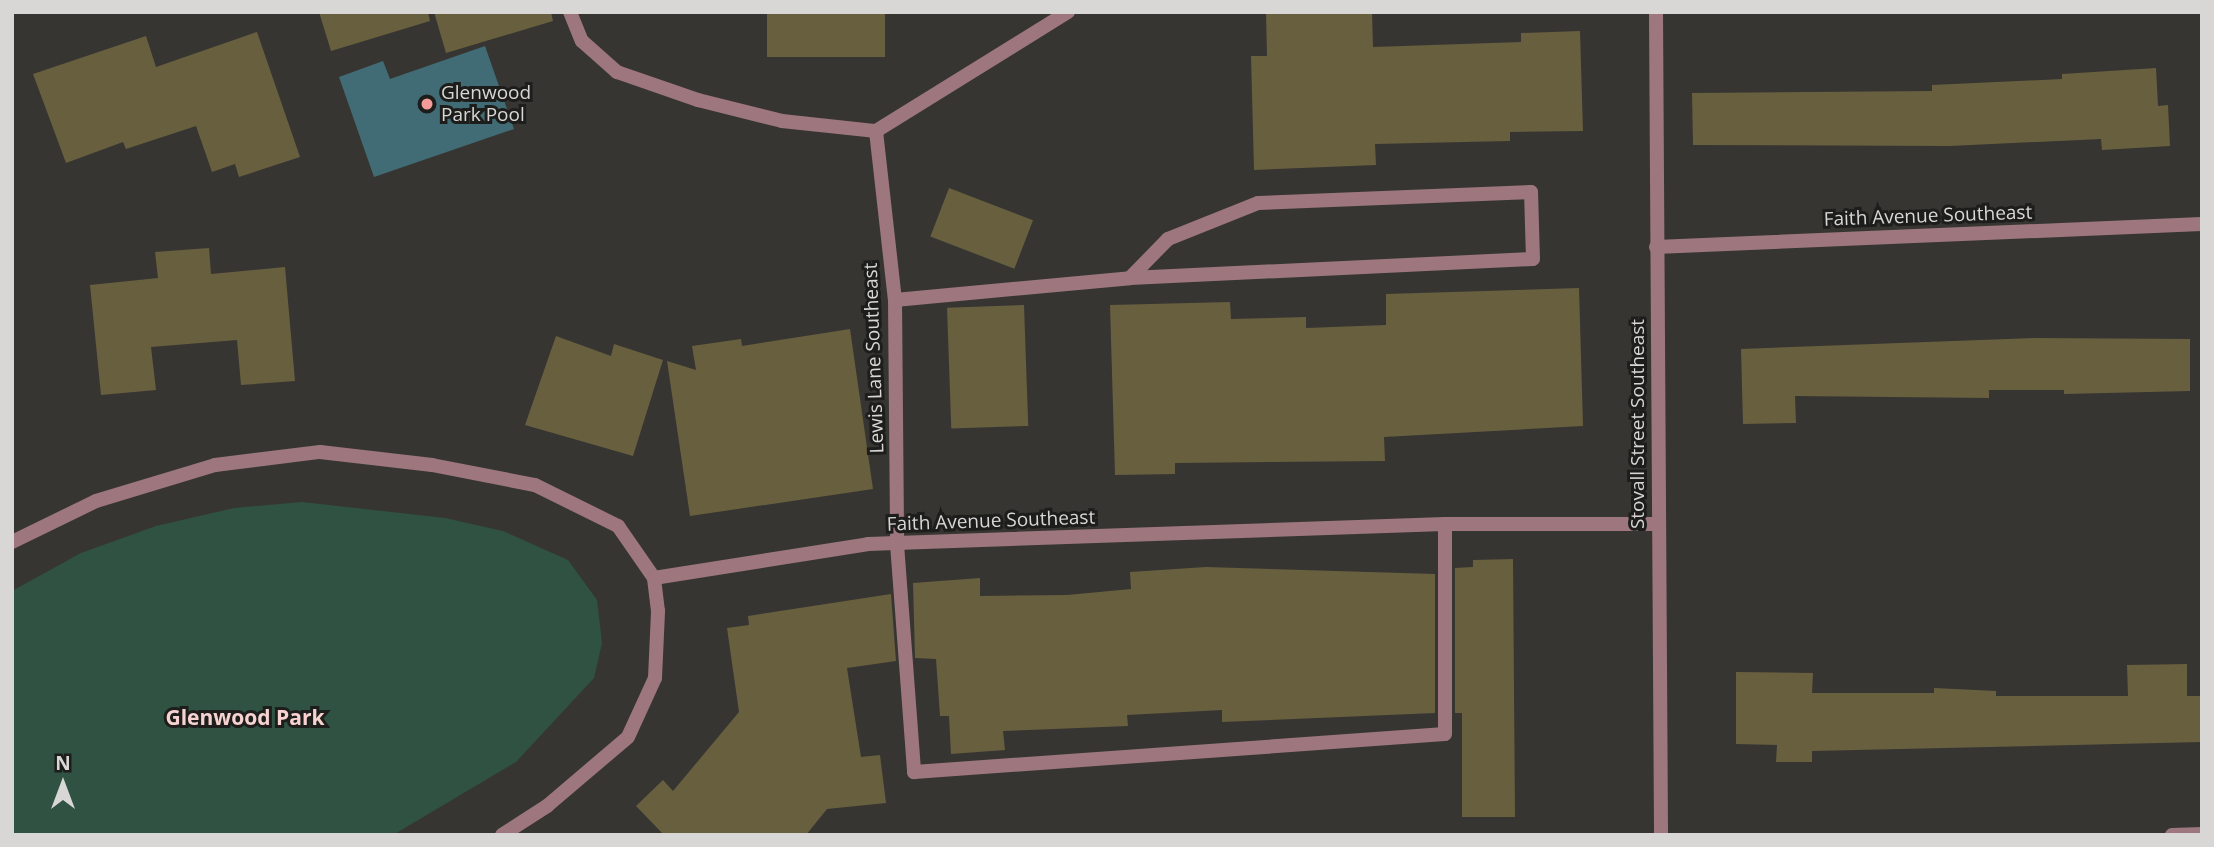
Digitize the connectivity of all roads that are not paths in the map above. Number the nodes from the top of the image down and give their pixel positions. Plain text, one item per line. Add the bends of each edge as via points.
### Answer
1 (570, 12) edge
2 (1068, 12) edge
3 (1656, 12) edge
4 (876, 131) junction
5 (2202, 224) edge
6 (1657, 247) junction
7 (1130, 278) junction
8 (895, 300) junction
9 (1446, 524) junction
10 (1658, 524) junction
11 (12, 542) edge
12 (897, 544) junction
13 (654, 578) junction
14 (2202, 834) edge
15 (502, 835) edge
16 (1661, 835) edge
17 (2172, 835) edge
18 (2181, 835) edge

1 - 4 street via 582,41 617,72 698,100 782,121
2 - 4 street
3 - 6 street, Stovall Street Southeast
4 - 8 street, Lewis Lane Southeast
5 - 6 street, Faith Avenue Southeast
6 - 10 street, Stovall Street Southeast
7 - 7 street via 1533,259 1531,192 1258,203 1168,239
7 - 8 street
8 - 12 street, Lewis Lane Southeast
9 - 10 street, Faith Avenue Southeast
9 - 12 street, Faith Avenue Southeast
9 - 12 street, Lewis Lane Southeast via 1446,734 914,772
10 - 16 street, Stovall Street Southeast
11 - 13 street via 96,500 215,465 320,452 432,465 535,485 618,526
12 - 13 street, Faith Avenue Southeast via 868,544
13 - 15 street via 658,611 655,678 628,737 547,806
14 - 18 street
17 - 18 street

